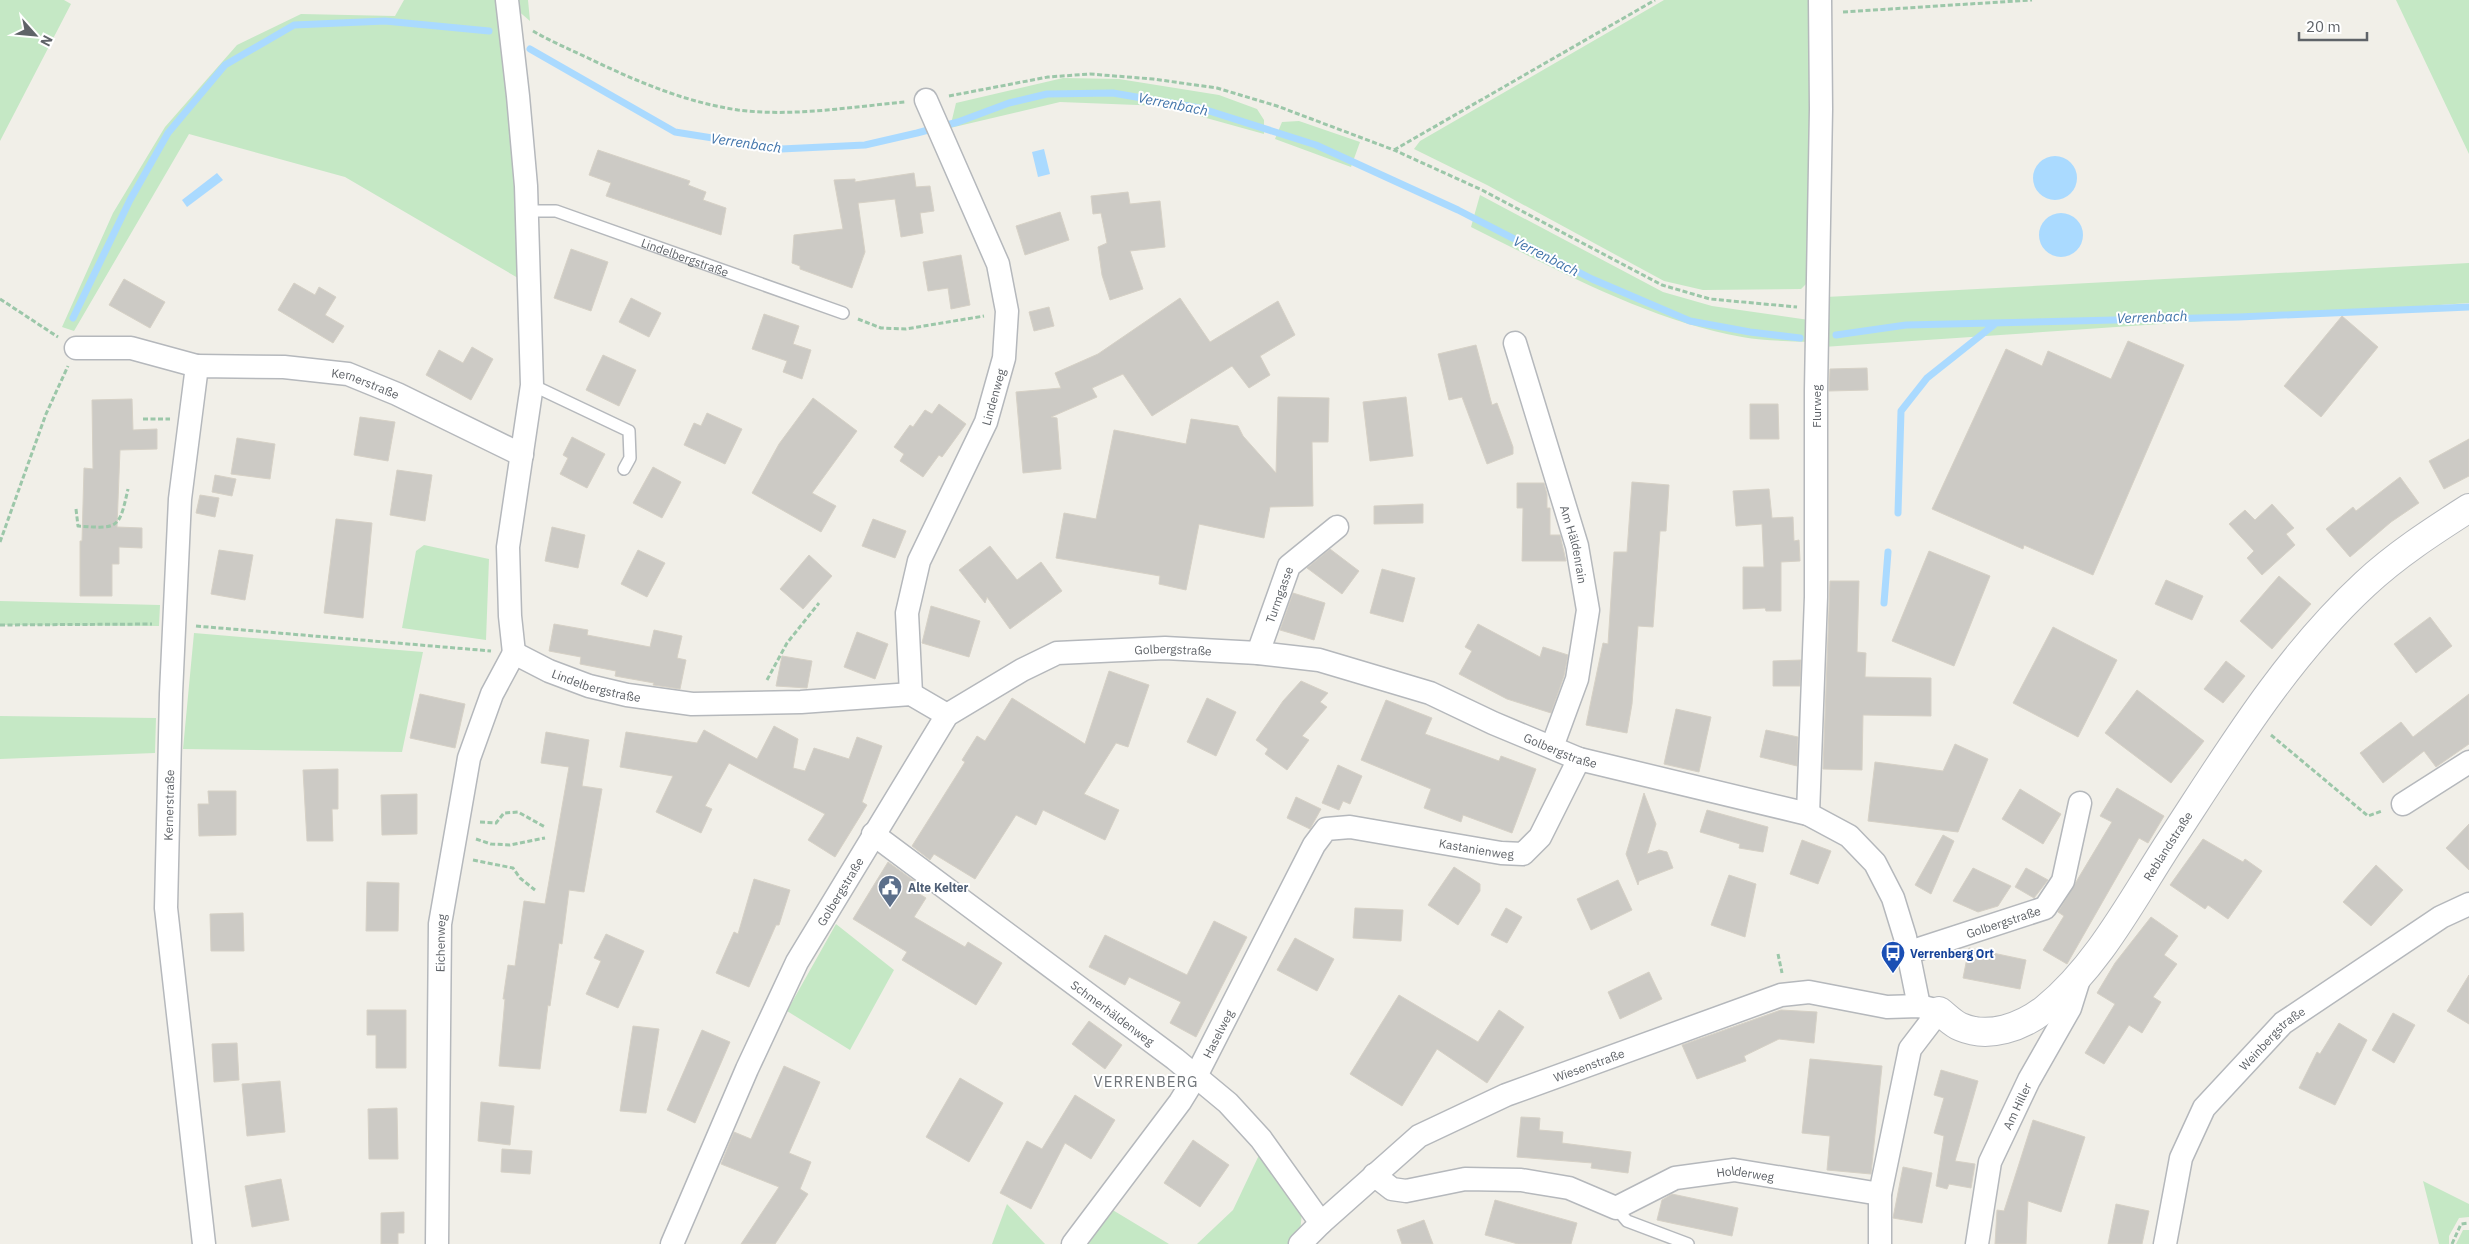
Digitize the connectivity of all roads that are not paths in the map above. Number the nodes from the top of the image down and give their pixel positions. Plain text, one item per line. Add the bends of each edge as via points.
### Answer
1 (1821, 7) edge
2 (508, 8) edge
3 (926, 100) road end
4 (527, 211) junction
5 (843, 313) road end
6 (1515, 343) dead end
7 (76, 348) road end
8 (197, 366) junction
9 (532, 385) junction
10 (522, 455) junction
11 (624, 469) dead end
12 (2469, 508) edge
13 (1337, 527) dead end
14 (1258, 652) junction
15 (514, 653) junction
16 (910, 694) junction
17 (947, 715) junction
18 (1552, 747) junction
19 (1579, 759) junction
20 (2469, 762) edge
21 (2080, 802) dead end
22 (2403, 804) dead end
23 (1808, 814) junction
24 (1350, 827) joint
25 (873, 834) junction
26 (2469, 904) edge
27 (1910, 952) junction
28 (2080, 976) junction
29 (1929, 1009) junction
30 (1196, 1076) junction
31 (1374, 1175) junction
32 (1880, 1194) junction
33 (1616, 1208) junction
34 (1321, 1223) junction
35 (204, 1244) edge
36 (437, 1244) edge
37 (672, 1244) edge
38 (1073, 1244) edge
39 (1300, 1244) edge
40 (1688, 1244) edge
41 (1880, 1244) edge
42 (1977, 1244) edge
43 (2165, 1244) edge

1 - 23 street, Flurweg via 1816,597
2 - 4 street
3 - 16 street, Lindenweg via 998,264 1007,311 1004,358 986,422 918,561 907,613
4 - 5 lane, Lindelbergstraße via 556,211
4 - 9 street
6 - 18 street, Am Häldenrain via 1577,546 1588,610 1577,679
7 - 8 street, Kernerstraße via 131,348
8 - 10 street, Kernerstraße via 284,367 348,374 397,394
8 - 35 street, Kernerstraße via 180,499 166,908
9 - 10 street
9 - 11 lane via 629,431 630,458
10 - 15 street via 508,547
12 - 28 street, Reblandstraße via 2424,536 2365,584 2312,638 2243,731
13 - 14 street, Turmgasse via 1289,566
14 - 17 street, Golbergstraße via 1165,648 1057,653
14 - 18 street, Golbergstraße via 1319,660 1430,693
15 - 16 street, Lindelbergstraße via 589,686 692,704 806,702
15 - 36 street, Eichenweg via 492,694 469,758 440,924
16 - 17 street
17 - 25 street, Golbergstraße
18 - 19 street, Golbergstraße
19 - 23 street, Golbergstraße
19 - 24 street, Kastanienweg via 1540,837 1523,854
20 - 22 street
21 - 27 street, Golbergstraße via 2063,881 2045,908
23 - 27 street, Golbergstraße via 1849,836 1875,863 1893,898
24 - 30 street, Haselweg via 1326,829 1314,845
25 - 30 street, Schmerhäldenweg
25 - 37 street, Golbergstraße via 797,962
26 - 43 street, Weinbergstraße via 2441,918 2283,1023 2204,1108 2181,1158
27 - 29 street, Golbergstraße
28 - 29 street, Reblandstraße via 2044,1010 2014,1027 1988,1033 1961,1027
28 - 42 street, Am Hiller via 2070,1008 2029,1080 1990,1162
29 - 31 street, Wiesenstraße via 1887,1007 1809,992 1781,995 1506,1095 1419,1136
29 - 32 street via 1910,1049
30 - 34 street, Schmerhäldenweg via 1228,1103 1261,1139
30 - 38 street, Haselweg
31 - 33 street via 1392,1189 1406,1191 1465,1179 1521,1180 1569,1188
31 - 34 street, Wiesenstraße
32 - 33 street, Holderweg via 1734,1170 1675,1178
32 - 41 street
33 - 40 lane via 1627,1221
34 - 39 street, Wiesenstraße

